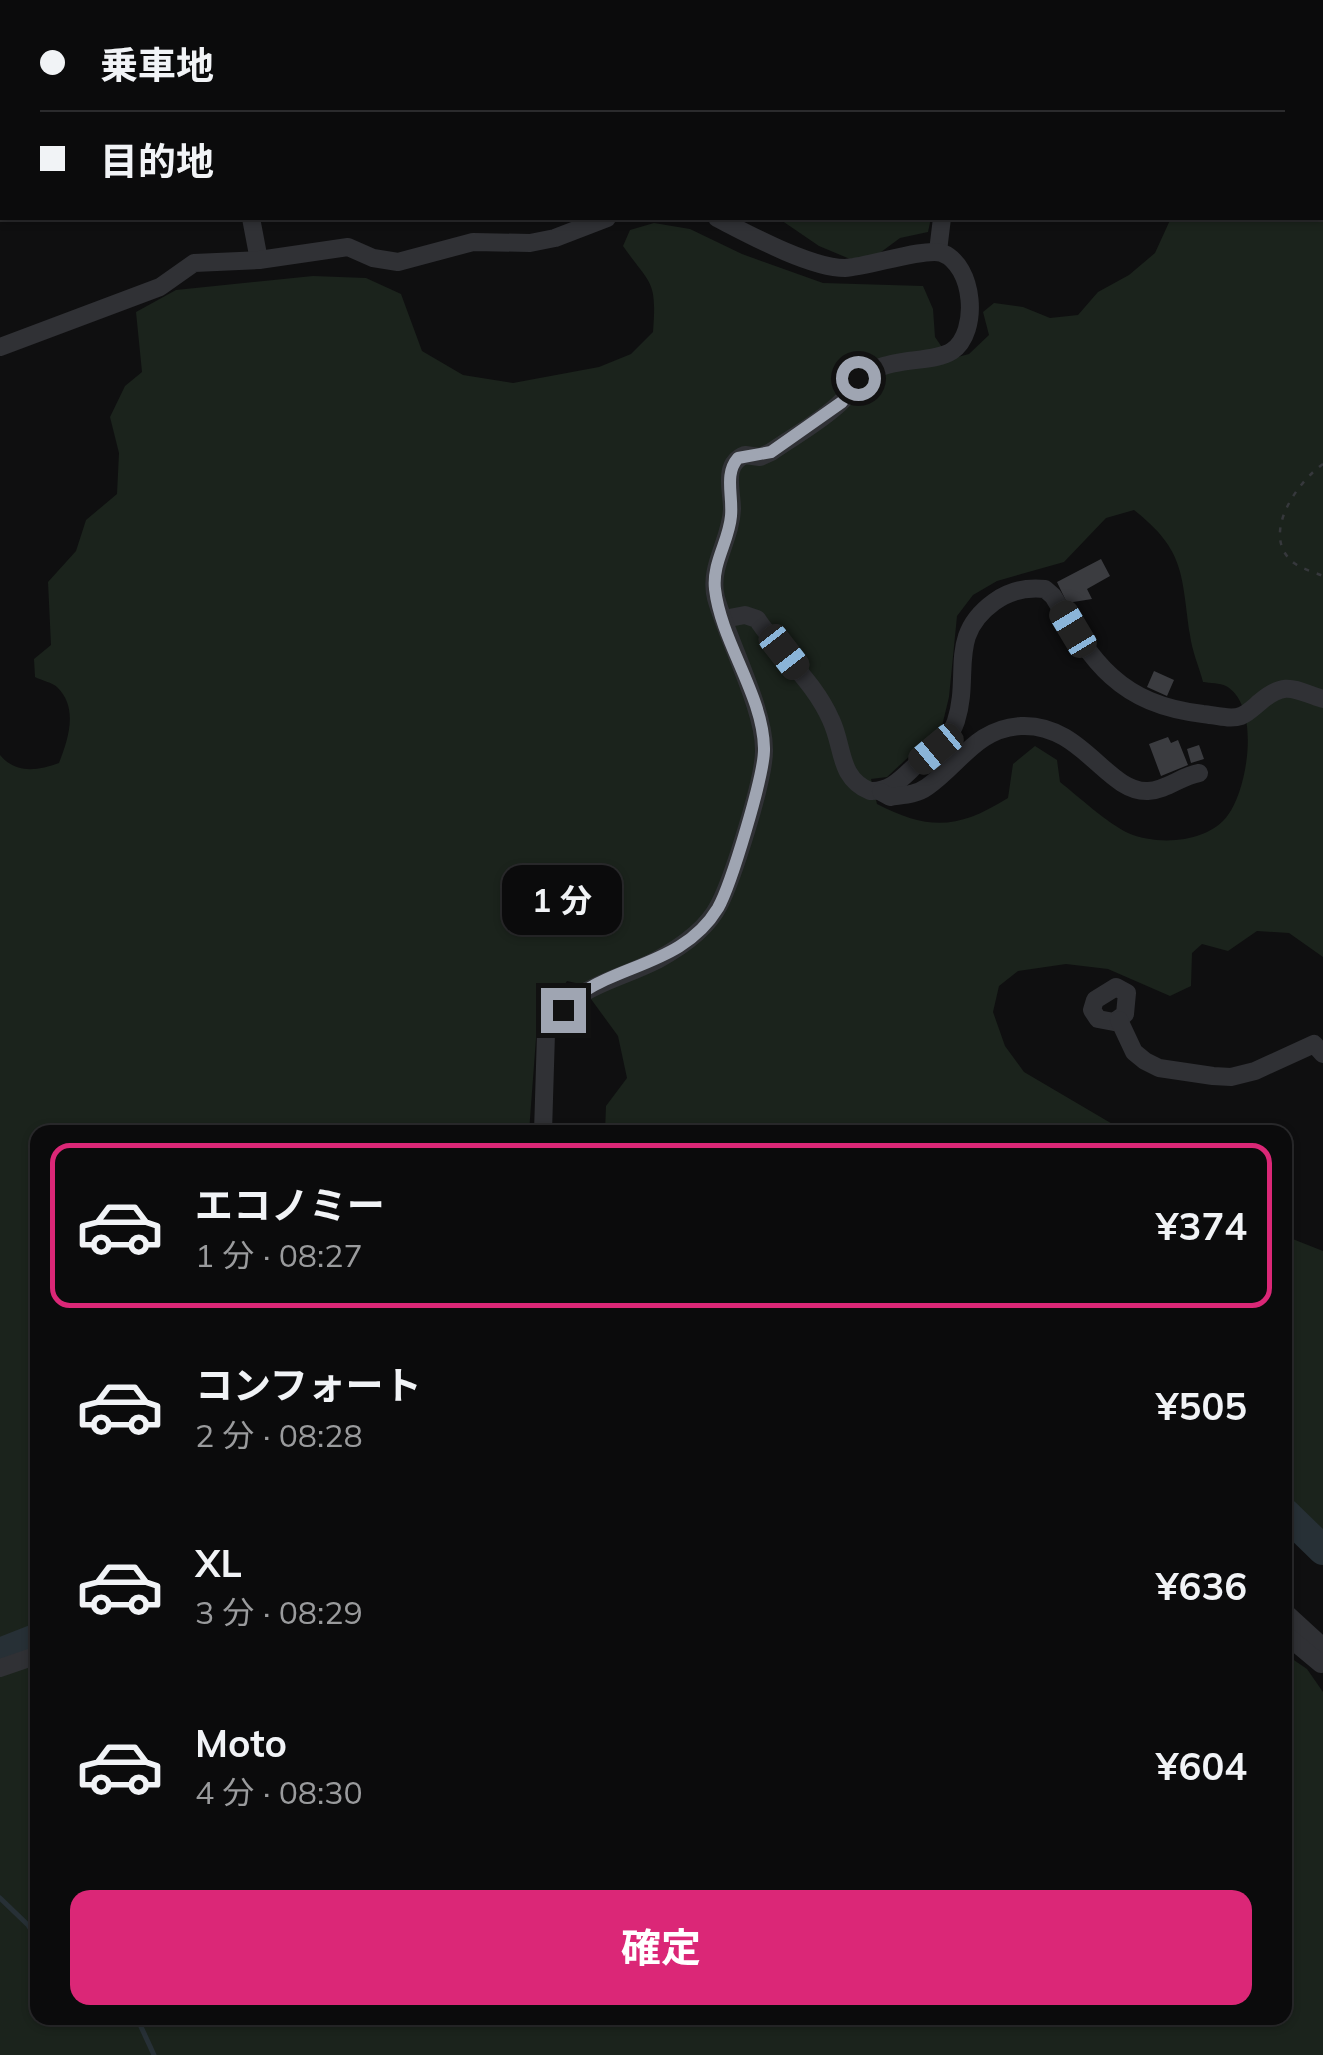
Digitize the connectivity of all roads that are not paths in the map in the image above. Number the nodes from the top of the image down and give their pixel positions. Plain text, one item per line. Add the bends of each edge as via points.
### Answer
1 (254, 220) edge
2 (603, 220) edge
3 (721, 220) edge
4 (942, 220) edge
5 (938, 251) junction
6 (259, 260) junction
7 (0, 347) edge
8 (724, 619) junction
9 (1323, 699) edge
10 (1199, 773) dead end
11 (880, 792) junction
12 (1119, 1020) dead end
13 (1323, 1054) edge
14 (543, 1125) edge
15 (1292, 1619) edge
16 (1292, 1640) edge
17 (1323, 1648) edge
18 (30, 1658) edge
19 (1323, 1661) edge
20 (0, 1668) edge

1 - 6 street
2 - 6 street via 555,238 474,242 398,262 348,247
3 - 5 street via 839,268
4 - 5 street
5 - 8 street via 958,261 965,274 967,326 961,343 938,357 911,358 858,378 842,402 771,452 733,464 730,524 714,583
6 - 7 street via 194,262 160,286
8 - 11 street via 744,614 757,620 827,710 848,775
8 - 14 street via 764,752 719,906 679,947 576,994 550,1025
9 - 11 street via 1279,690 1232,717 1155,704 1100,666 1045,589 1016,590 976,615 968,629 956,725
10 - 11 street via 1159,789 1134,790 1080,746 1026,725 986,734 926,788
12 - 13 street via 1134,1052 1159,1068 1231,1076 1314,1044
15 - 17 street
16 - 19 street
18 - 20 street

